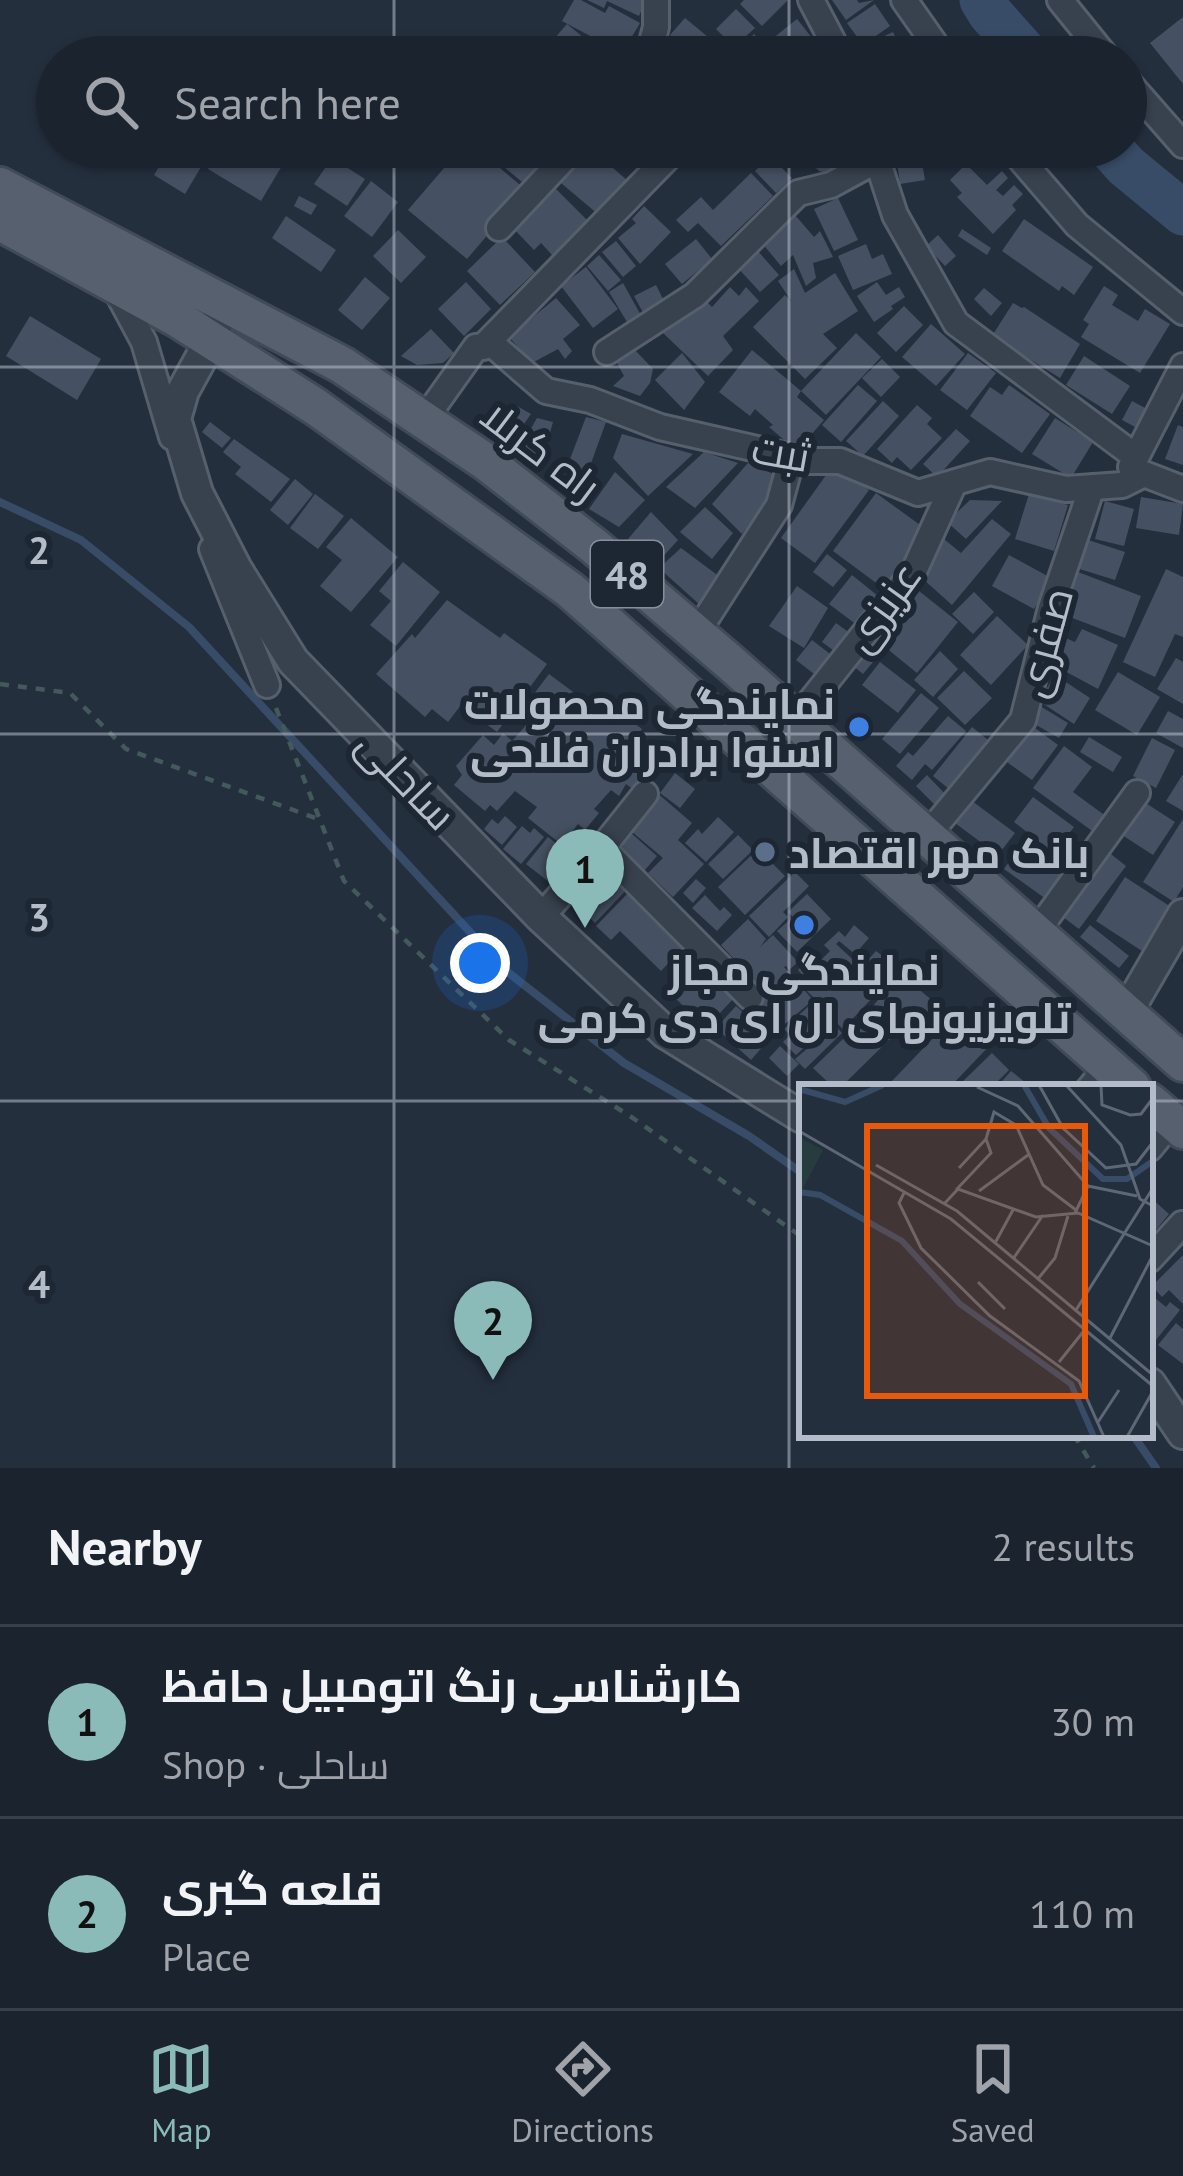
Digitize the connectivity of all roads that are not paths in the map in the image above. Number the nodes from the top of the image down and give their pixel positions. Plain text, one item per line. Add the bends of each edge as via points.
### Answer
1 (656, 0) edge
2 (811, 0) edge
3 (904, 0) edge
4 (1060, 0) edge
5 (654, 36) edge
6 (830, 36) edge
7 (929, 36) edge
8 (1089, 36) edge
9 (1147, 104) edge
10 (1183, 146) edge
11 (555, 168) edge
12 (657, 168) edge
13 (855, 168) edge
14 (880, 168) edge
15 (1028, 168) edge
16 (0, 186) edge
17 (0, 222) edge
18 (499, 228) dead end
19 (113, 284) junction
20 (224, 303) junction
21 (1183, 312) edge
22 (211, 340) junction
23 (483, 346) junction
24 (608, 352) dead end
25 (1183, 366) edge
26 (424, 420) junction
27 (792, 457) junction
28 (1136, 457) junction
29 (954, 483) junction
30 (1123, 485) junction
31 (1092, 488) junction
32 (1183, 489) edge
33 (696, 634) junction
34 (267, 685) dead end
35 (795, 721) junction
36 (1137, 793) dead end
37 (644, 794) dead end
38 (926, 838) junction
39 (602, 848) junction
40 (1183, 915) edge
41 (541, 917) junction
42 (1035, 934) junction
43 (750, 997) dead end
44 (1125, 1015) junction
45 (1183, 1064) edge
46 (1093, 1075) edge
47 (1122, 1084) edge
48 (799, 1115) edge
49 (1182, 1224) edge
50 (1153, 1256) edge
51 (1153, 1388) edge
52 (1183, 1433) edge

1 - 5 street
2 - 6 street
3 - 7 street
4 - 8 street
9 - 10 street
11 - 18 street
12 - 23 street
13 - 24 street via 798,193 695,295
14 - 28 street via 895,215 956,323
15 - 21 street via 1076,225
16 - 20 main road, راه کربلا / 48
17 - 19 main road, 48
19 - 22 main road, 48
19 - 34 street via 144,341 185,482
20 - 22 street, ساحلی
20 - 26 main road, راه کربلا / 48 via 342,364
22 - 41 street, ساحلی via 176,419 196,494 236,569 293,661
22 - 46 main road, 48 via 570,590
23 - 26 street
23 - 27 street, ثبت via 493,345 546,391
25 - 28 street
26 - 33 main road, راه کربلا / 48 via 594,546
27 - 29 street, ثبت via 840,460 918,493
27 - 33 street via 779,505
28 - 30 street
29 - 31 street, ثبت via 990,472
29 - 35 street, عزیزی via 914,571
30 - 31 street, ثبت
30 - 32 street, ثبت via 1144,474
31 - 38 street, صفری via 1023,720
33 - 35 main road, راه کربلا / 48
35 - 38 main road, راه کربلا / 48
36 - 42 street
37 - 39 street
38 - 42 main road, راه کربلا / 48
39 - 41 street
39 - 43 street
40 - 44 street
41 - 48 street, ساحلی via 666,1033
42 - 44 main road, راه کربلا / 48
44 - 45 main road, راه کربلا / 48
46 - 47 main road, 48
49 - 50 street
51 - 52 street

